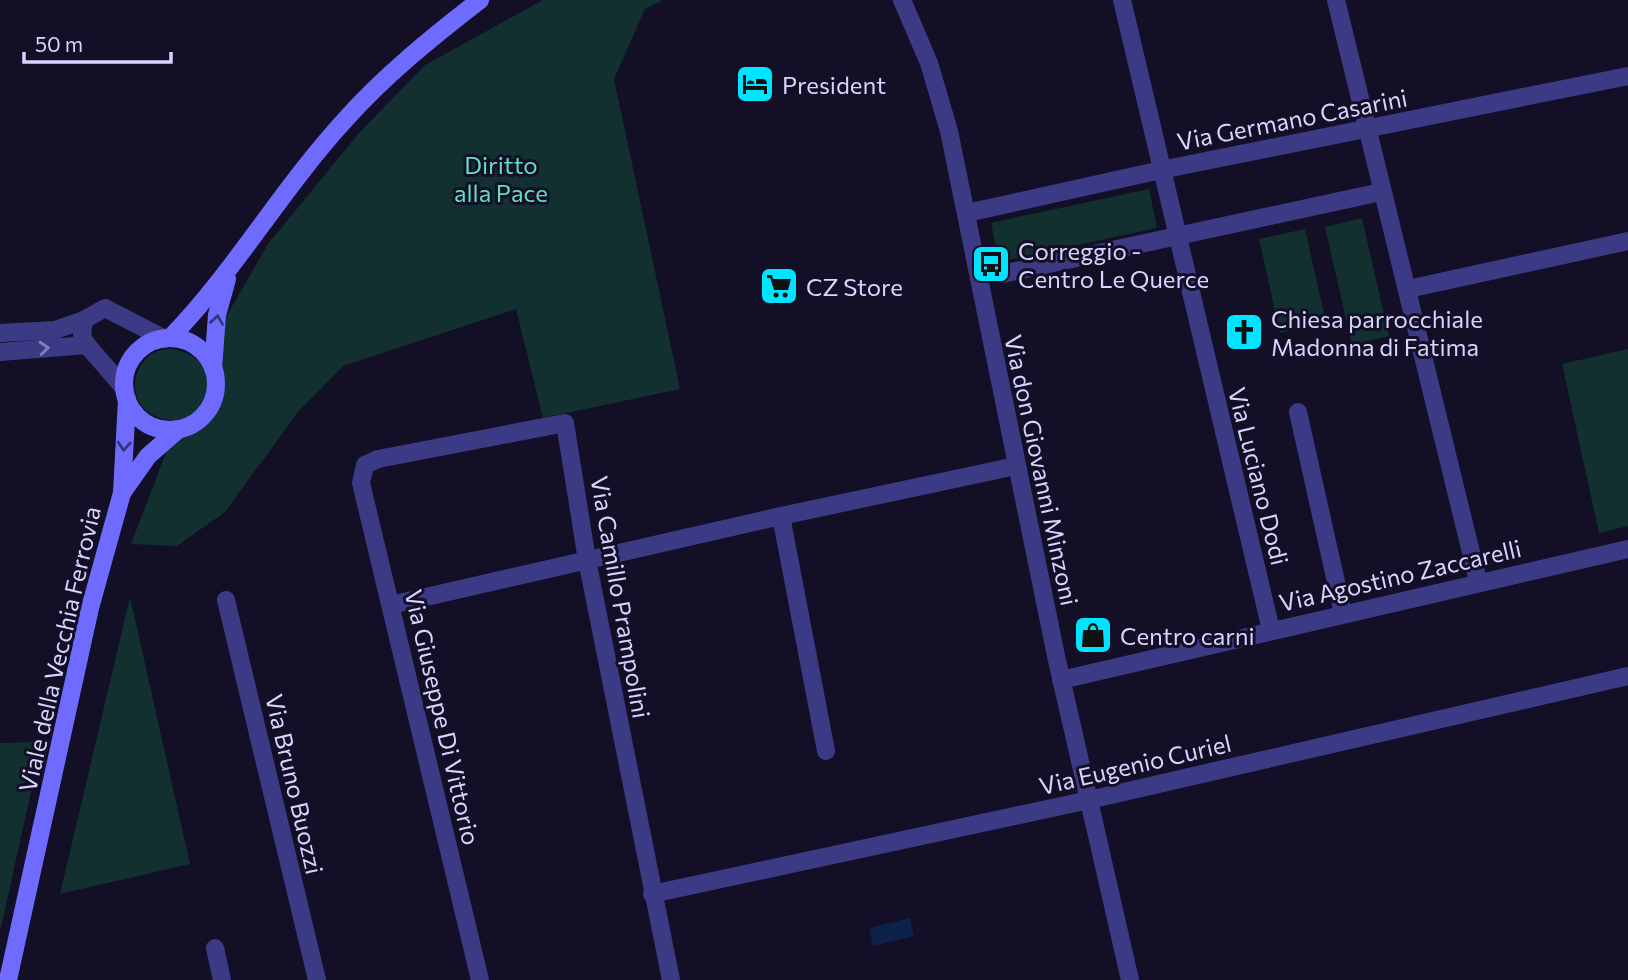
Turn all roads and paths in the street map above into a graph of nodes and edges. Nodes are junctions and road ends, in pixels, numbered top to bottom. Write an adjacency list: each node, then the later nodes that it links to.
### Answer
1 (480, 0): 14 (main road, Viale della Vecchia Ferrovia)
2 (895, 0): 6 (street, Via don Giovanni Minzoni)
3 (1141, 0): 5 (street)
4 (1336, 0): 8 (street)
5 (1122, 2): 9 (street, Via Luciano Dodi)
6 (904, 7): 11 (street, Via don Giovanni Minzoni)
7 (1628, 76): 8 (street, Via Germano Casarini)
8 (1366, 129): 9 (street, Via Germano Casarini); 10 (street)
9 (1161, 170): 11 (street, Via Germano Casarini); 12 (street, Via Luciano Dodi)
10 (1381, 192): 12 (street); 16 (street)
11 (967, 213): 27 (street, Via don Giovanni Minzoni)
12 (1176, 238): 15 (street); 36 (street, Via Luciano Dodi)
13 (1628, 242): 16 (street)
14 (229, 272): 19 (main road, Viale della Vecchia Ferrovia); 22 (main road, Viale della Vecchia Ferrovia, one-way to 14)
15 (1002, 274)
16 (1408, 289): 32 (street)
17 (84, 320): 18 (street); 19 (street); 20 (street)
18 (0, 333)
19 (168, 339): 22 (main road); 23 (main road, Viale della Vecchia Ferrovia)
20 (87, 345): 21 (street, one-way to 20); 23 (street)
21 (0, 352)
22 (213, 369): 25 (main road, Viale della Vecchia Ferrovia)
23 (126, 394): 25 (main road); 28 (main road, Viale della Vecchia Ferrovia, one-way to 28)
24 (1298, 412): 35 (street)
25 (179, 429): 28 (main road, Viale della Vecchia Ferrovia)
26 (365, 465): 31 (street, Via Camillo Prampolini); 34 (street, Via Giuseppe Di Vittorio)
27 (1016, 466): 29 (street); 38 (street, Via don Giovanni Minzoni)
28 (122, 493): 43 (main road, Viale della Vecchia Ferrovia)
29 (781, 516): 31 (street); 39 (street)
30 (1628, 549): 32 (street, Via Agostino Zaccarelli)
31 (587, 560): 34 (street); 41 (street, Via Camillo Prampolini)
32 (1478, 581): 35 (street, Via Agostino Zaccarelli)
33 (226, 600): 45 (street, Via Bruno Buozzi)
34 (391, 605): 46 (street, Via Giuseppe Di Vittorio)
35 (1343, 613): 36 (street, Via Agostino Zaccarelli)
36 (1271, 630): 38 (street, Via Agostino Zaccarelli)
37 (1628, 676): 40 (street, Via Eugenio Curiel)
38 (1061, 680): 40 (street, Via don Giovanni Minzoni)
39 (826, 751)
40 (1089, 800): 41 (street, Via Eugenio Curiel); 48 (street, Via don Giovanni Minzoni)
41 (652, 894): 47 (street, Via Camillo Prampolini)
42 (215, 948): 44 (street)
43 (8, 980)
44 (222, 980)
45 (317, 980)
46 (480, 980)
47 (671, 980)
48 (1130, 980)

